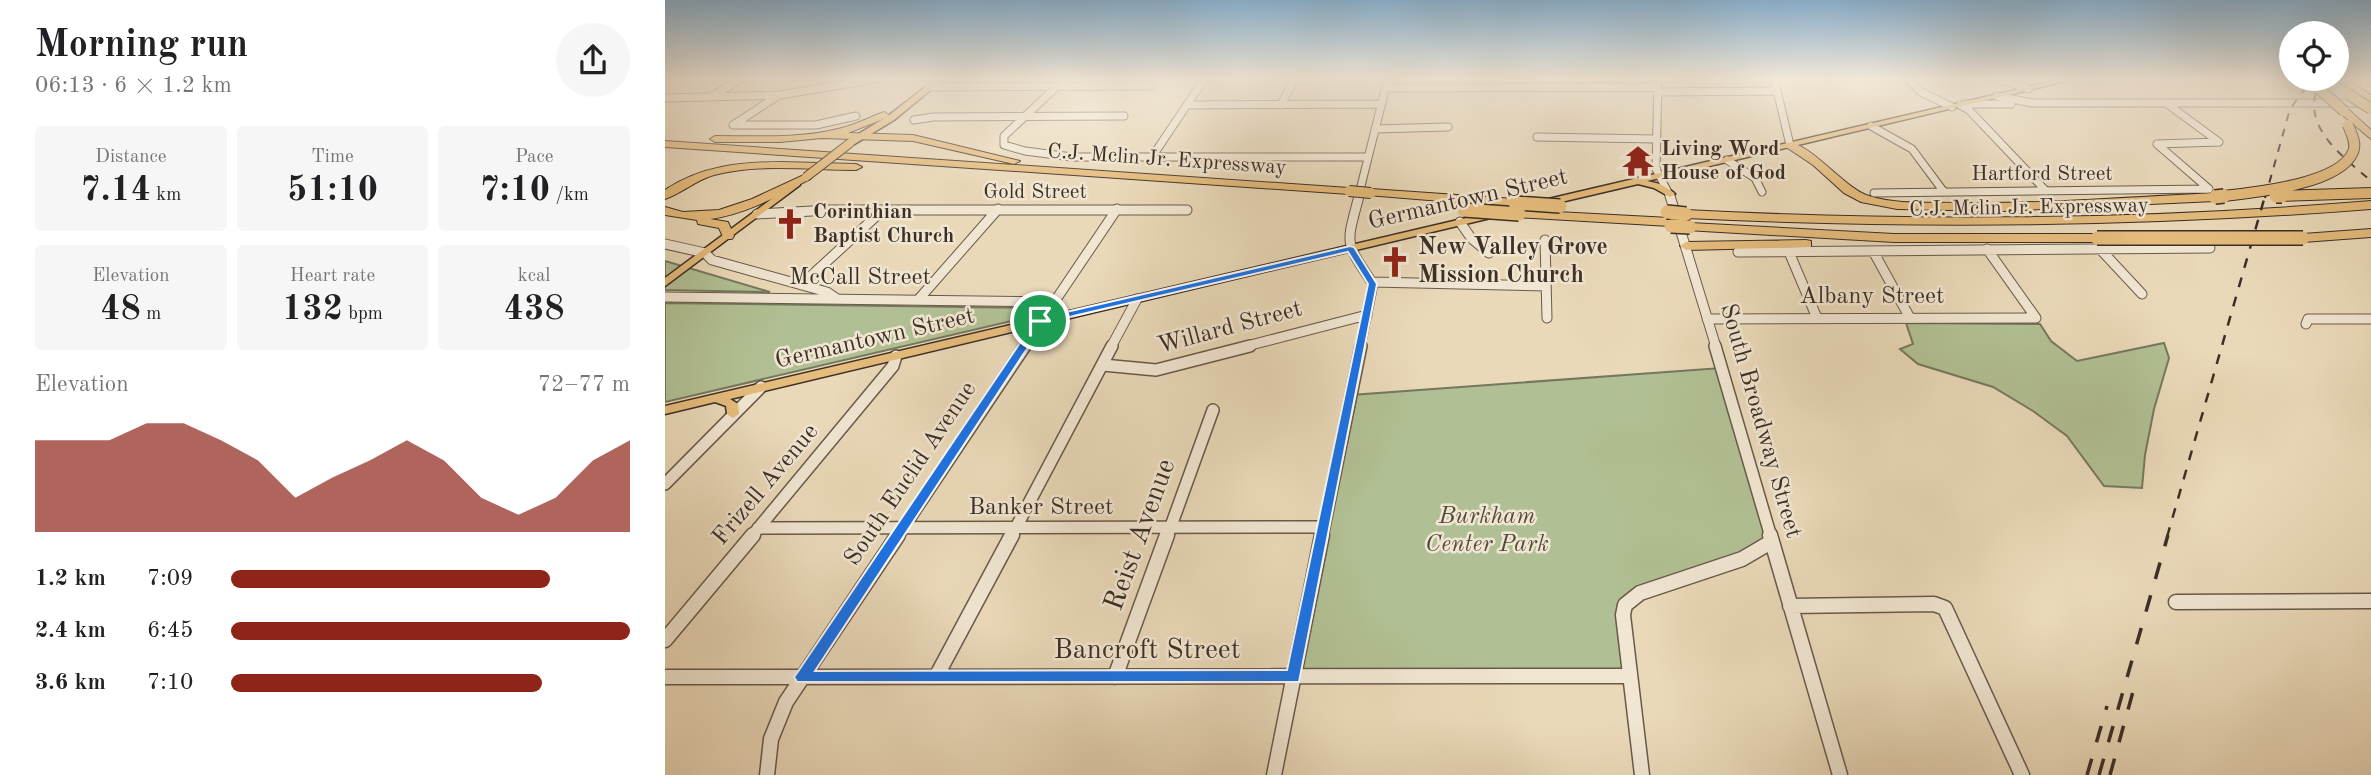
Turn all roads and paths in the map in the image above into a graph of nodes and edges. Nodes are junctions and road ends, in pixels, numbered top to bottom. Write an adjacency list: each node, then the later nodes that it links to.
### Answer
1 (749, 114): 12 (street)
2 (891, 114): 14 (main road)
3 (1029, 114): 15 (street)
4 (1182, 114): 31 (street)
5 (1379, 114): 20 (street)
6 (1656, 114): 27 (street, South Broadway Street)
7 (1783, 114): 29 (street)
8 (1921, 114): 17 (main road, Germantown Street)
9 (1973, 114): 39 (street)
10 (2181, 114): 43 (street)
11 (2344, 114): 18 (highway, bridge)
12 (856, 116)
13 (1124, 116): 15 (street)
14 (887, 117): 21 (highway); 22 (highway); 26 (main road)
15 (1026, 117): 16 (street); 31 (street)
16 (914, 120)
17 (1871, 126): 29 (main road, Germantown Street); 41 (street)
18 (2354, 126): 23 (highway); 43 (highway, bridge)
19 (1448, 127): 20 (street)
20 (1375, 129): 32 (street)
21 (819, 135): 25 (highway); 26 (highway)
22 (899, 136): 26 (highway); 35 (highway)
23 (2371, 136)
24 (1537, 137): 27 (street)
25 (665, 138)
26 (857, 139): 37 (main road, bridge)
27 (1656, 139): 36 (street, South Broadway Street)
28 (665, 144): 35 (highway, C.J. Mclin Jr. Expressway)
29 (1790, 145): 33 (main road, Germantown Street); 50 (highway)
30 (665, 154): 34 (highway, C.J. Mclin Jr. Expressway)
31 (1152, 157): 32 (street)
32 (1368, 157): 73 (street)
33 (1727, 160): 36 (main road, Germantown Street); 40 (street)
34 (856, 167): 46 (highway); 47 (highway, C.J. Mclin Jr. Expressway)
35 (1086, 173): 47 (highway, C.J. Mclin Jr. Expressway)
36 (1661, 176): 38 (main road, Germantown Street); 45 (street, South Broadway Street)
37 (806, 177): 58 (main road); 61 (highway)
38 (1628, 184): 45 (main road); 60 (main road, Germantown Street)
39 (2046, 191): 41 (street, Hartford Street); 43 (street, Hartford Street)
40 (1762, 192)
41 (1944, 192): 42 (street, Hartford Street)
42 (1874, 193)
43 (2212, 193): 44 (highway, bridge); 50 (highway)
44 (2371, 193)
45 (1670, 194): 71 (street, South Broadway Street)
46 (665, 195)
47 (1347, 197): 48 (highway, C.J. Mclin Jr. Expressway)
48 (1369, 198): 51 (highway, C.J. Mclin Jr. Expressway); 60 (highway, C.J. Mclin Jr. Expressway)
49 (2371, 205): 59 (highway, C.J. Mclin Jr. Expressway)
50 (2002, 207): 59 (highway)
51 (1517, 208): 60 (highway, C.J. Mclin Jr. Expressway, bridge); 63 (highway, C.J. Mclin Jr. Expressway); 63 (highway, C.J. Mclin Jr. Expressway, bridge)
52 (998, 209): 53 (street, Gold Street); 54 (street, Gold Street); 87 (street)
53 (1117, 209): 55 (street, Gold Street); 88 (street, South Euclid Avenue)
54 (883, 210): 58 (street, Gold Street); 81 (street)
55 (1187, 210)
56 (665, 211): 61 (highway)
57 (2371, 212): 64 (highway, C.J. Mclin Jr. Expressway)
58 (757, 214): 61 (highway); 65 (main road)
59 (1715, 215): 64 (highway)
60 (1462, 216): 73 (main road, Germantown Street); 77 (street)
61 (697, 218): 62 (highway); 65 (highway)
62 (665, 219)
63 (1669, 220): 64 (highway, bridge)
64 (1688, 221): 69 (highway)
65 (728, 236): 76 (main road)
66 (2371, 236): 70 (highway, bridge)
67 (1545, 240): 82 (street)
68 (665, 244): 76 (street)
69 (1985, 244): 70 (highway); 71 (highway); 74 (street); 92 (street, Albany Street)
70 (2098, 244): 72 (street); 83 (street)
71 (1686, 246): 93 (street, South Broadway Street)
72 (2210, 248)
73 (1350, 249): 79 (street); 85 (main road, Germantown Street)
74 (1873, 251): 78 (street); 92 (street)
75 (1738, 252): 78 (street)
76 (705, 253): 80 (main road); 81 (street)
77 (1489, 253)
78 (1789, 253): 91 (street)
79 (1372, 282): 82 (street); 89 (street)
80 (665, 283)
81 (801, 285): 86 (street)
82 (1546, 286): 90 (street)
83 (2142, 294)
84 (665, 297): 86 (street, McCall Street)
85 (1137, 299): 95 (main road, Germantown Street); 98 (street)
86 (838, 300): 87 (street, McCall Street)
87 (918, 300): 88 (street, McCall Street)
88 (1055, 302): 95 (street, South Euclid Avenue)
89 (1367, 315): 98 (street, Willard Street); 105 (street)
90 (1546, 318)
91 (1817, 318): 92 (street, Albany Street); 93 (street, Albany Street)
92 (1910, 318)
93 (1707, 319): 110 (street, South Broadway Street)
94 (2371, 319): 96 (street)
95 (1040, 321): 97 (main road, Germantown Street); 108 (street, South Euclid Avenue)
96 (2307, 324)
97 (896, 356): 99 (main road, Germantown Street); 106 (street, Frizell Avenue)
98 (1103, 365): 109 (street)
99 (761, 387): 100 (main road, Germantown Street); 103 (street)
100 (714, 398): 101 (main road, Germantown Street); 103 (main road)
101 (665, 410)
102 (1213, 410): 107 (street, Reist Avenue)
103 (733, 414): 104 (street)
104 (665, 484)
105 (1324, 527): 107 (street, Banker Street); 120 (street)
106 (758, 528): 108 (street, Banker Street); 114 (street, Frizell Avenue)
107 (1170, 528): 109 (street, Banker Street); 119 (street, Reist Avenue)
108 (901, 529): 109 (street, Banker Street); 117 (street, South Euclid Avenue)
109 (1014, 529): 118 (street)
110 (1771, 541): 113 (street, South Broadway Street); 115 (street)
111 (2371, 601): 112 (street)
112 (2176, 602)
113 (1790, 606): 124 (street, South Broadway Street); 125 (street)
114 (665, 640)
115 (1630, 676): 120 (street, Bancroft Street); 123 (street)
116 (665, 677): 117 (street, Bancroft Street)
117 (802, 677): 118 (street, Bancroft Street); 121 (street, South Euclid Avenue)
118 (936, 677): 119 (street, Bancroft Street)
119 (1115, 677): 120 (street, Bancroft Street)
120 (1293, 677): 122 (street)
121 (767, 775)
122 (1274, 775)
123 (1642, 775)
124 (1839, 775)
125 (2022, 775)

